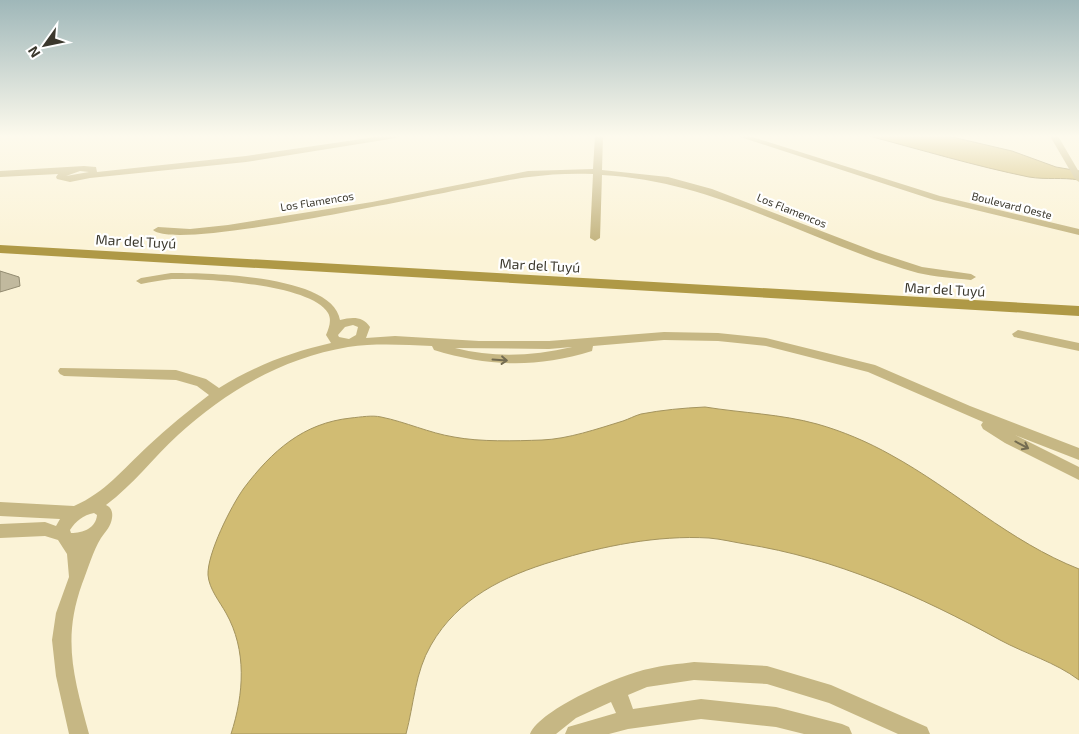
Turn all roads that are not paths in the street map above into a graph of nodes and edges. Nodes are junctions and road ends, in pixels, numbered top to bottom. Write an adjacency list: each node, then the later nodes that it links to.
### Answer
1 (109, 170): 5 (street)
2 (854, 170): 10 (street, Boulevard Oeste)
3 (858, 170): 10 (street, Boulevard Oeste)
4 (68, 171): 5 (street); 7 (street); 8 (street)
5 (91, 172): 8 (street)
6 (596, 172): 12 (street, Los Flamencos); 14 (street); 16 (street, Los Flamencos)
7 (0, 174)
8 (60, 177): 9 (street)
9 (0, 179)
10 (886, 180): 11 (street, Boulevard Oeste); 13 (street, Boulevard Oeste)
11 (1079, 224)
12 (158, 230)
13 (1079, 232)
14 (594, 238)
15 (0, 249): 19 (street, Mar del Tuyú)
16 (970, 277)
17 (141, 281): 18 (street)
18 (324, 302): 20 (street); 21 (street)
19 (1079, 311)
20 (360, 323): 21 (street); 23 (street); 24 (street)
21 (334, 329): 24 (street); 26 (street)
22 (1018, 334): 25 (street)
23 (395, 340): 24 (street); 29 (street)
24 (348, 343): 26 (street)
25 (1079, 347)
26 (310, 351): 28 (street)
27 (64, 371): 28 (street)
28 (218, 394): 32 (street)
29 (965, 410): 30 (street); 31 (street, one-way to 31)
30 (1075, 452): 31 (street)
31 (1074, 472)
32 (125, 481): 34 (street); 35 (street)
33 (0, 510): 34 (street)
34 (82, 510): 35 (street); 38 (street)
35 (105, 516): 37 (street)
36 (0, 531): 38 (street)
37 (96, 532): 38 (street); 39 (street)
38 (64, 537): 39 (street)
39 (76, 579): 43 (street)
40 (616, 690): 41 (street); 42 (street); 44 (street)
41 (628, 719): 45 (street); 46 (street)
42 (913, 732)
43 (79, 734)
44 (540, 734)
45 (576, 734)
46 (842, 734)

